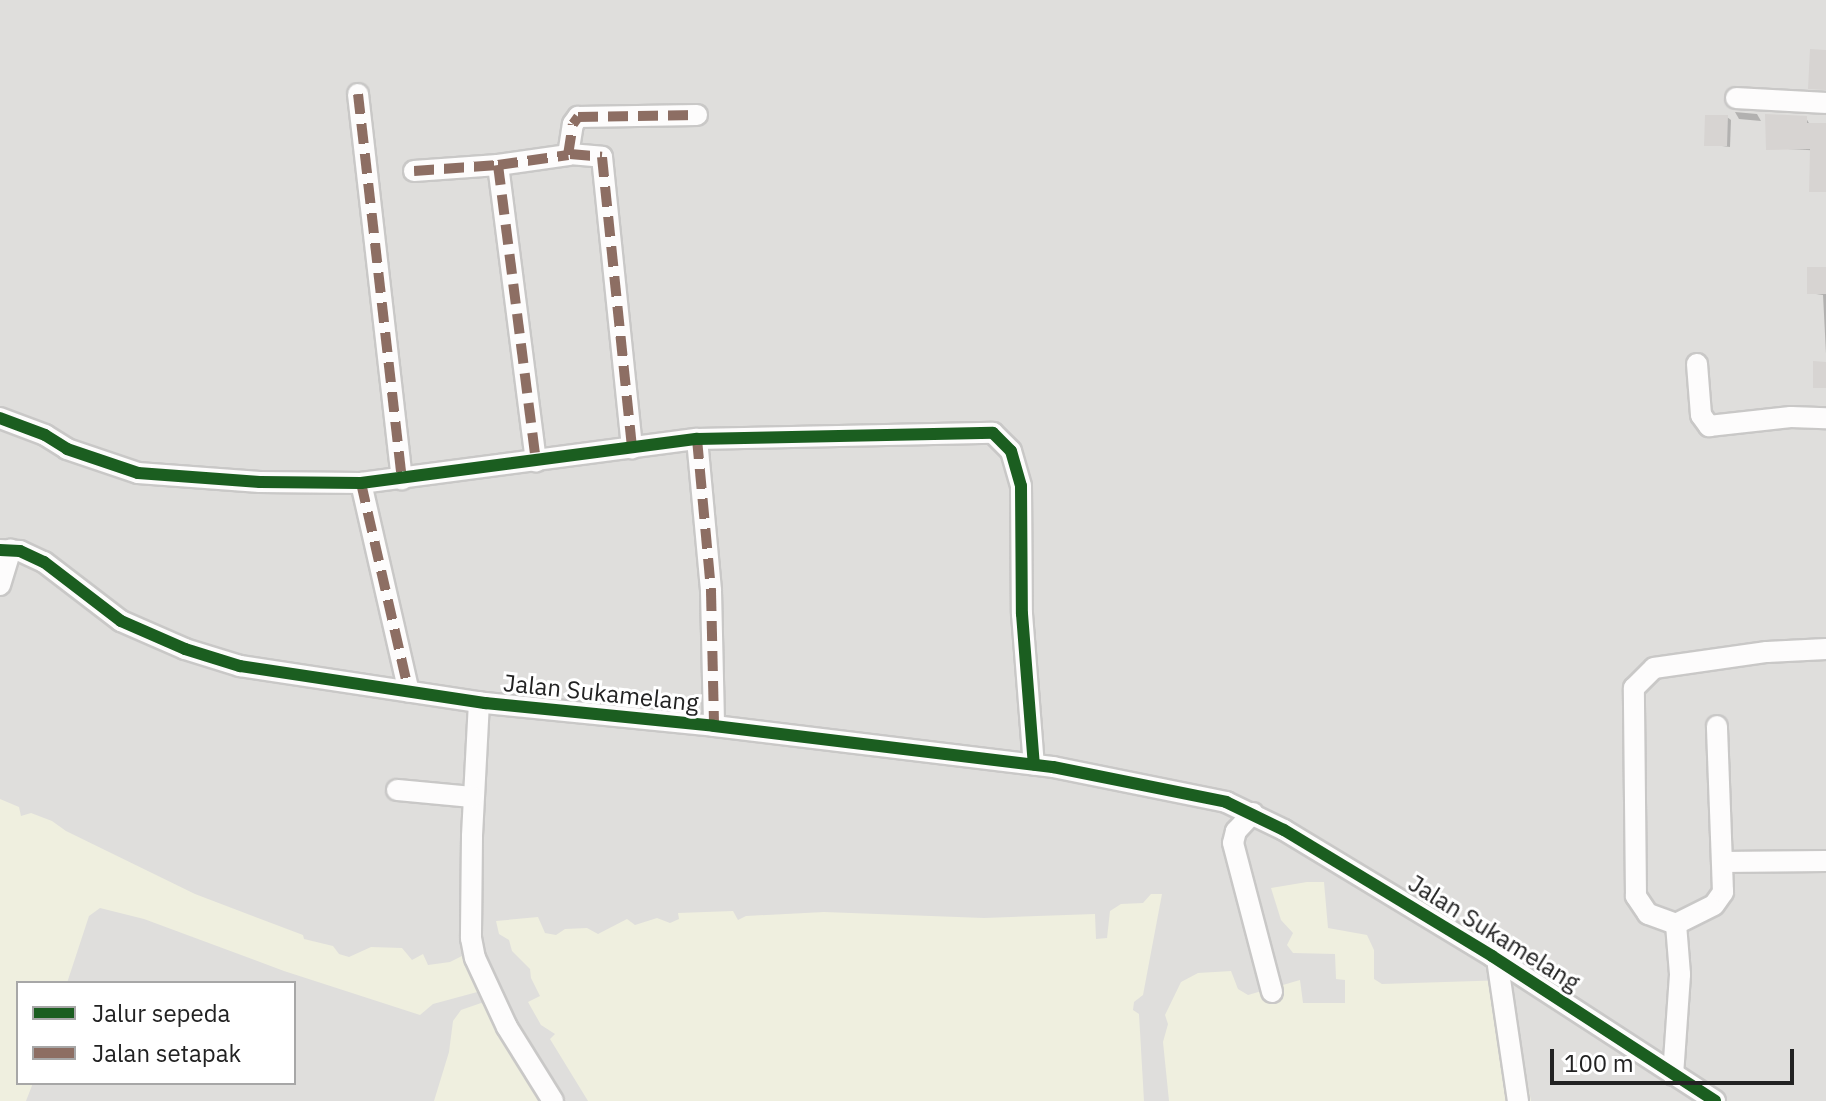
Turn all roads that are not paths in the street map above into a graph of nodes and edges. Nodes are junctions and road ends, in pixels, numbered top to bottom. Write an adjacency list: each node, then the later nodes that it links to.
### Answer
1 (358, 94): 14 (street)
2 (1736, 98): 3 (street)
3 (1826, 103)
4 (697, 115): 5 (street)
5 (570, 154): 6 (street); 12 (street)
6 (498, 165): 7 (street); 13 (street)
7 (414, 171)
8 (1697, 364): 10 (street)
9 (0, 418): 15 (street)
10 (1826, 418)
11 (697, 439): 12 (street); 21 (street); 23 (street)
12 (632, 448): 13 (street)
13 (536, 462): 14 (street)
14 (402, 479): 15 (street)
15 (361, 483): 19 (street)
16 (6, 550): 17 (street); 19 (street, Jalan Sukamelang)
17 (0, 585)
18 (1826, 649): 29 (street)
19 (409, 692): 20 (street, Jalan Sukamelang)
20 (479, 702): 21 (street, Jalan Sukamelang); 25 (street)
21 (714, 726): 23 (street, Jalan Sukamelang)
22 (1717, 726): 28 (street)
23 (1034, 765): 26 (street, Jalan Sukamelang)
24 (397, 790): 25 (street)
25 (473, 797): 33 (street)
26 (1249, 811): 30 (street, Jalan Sukamelang); 31 (street)
27 (1826, 861): 28 (street)
28 (1722, 862): 29 (street)
29 (1676, 924): 32 (street)
30 (1497, 959): 32 (street, Jalan Sukamelang); 34 (street)
31 (1272, 992)
32 (1673, 1075): 35 (street, Jalan Sukamelang)
33 (553, 1101)
34 (1518, 1101)
35 (1715, 1101)

